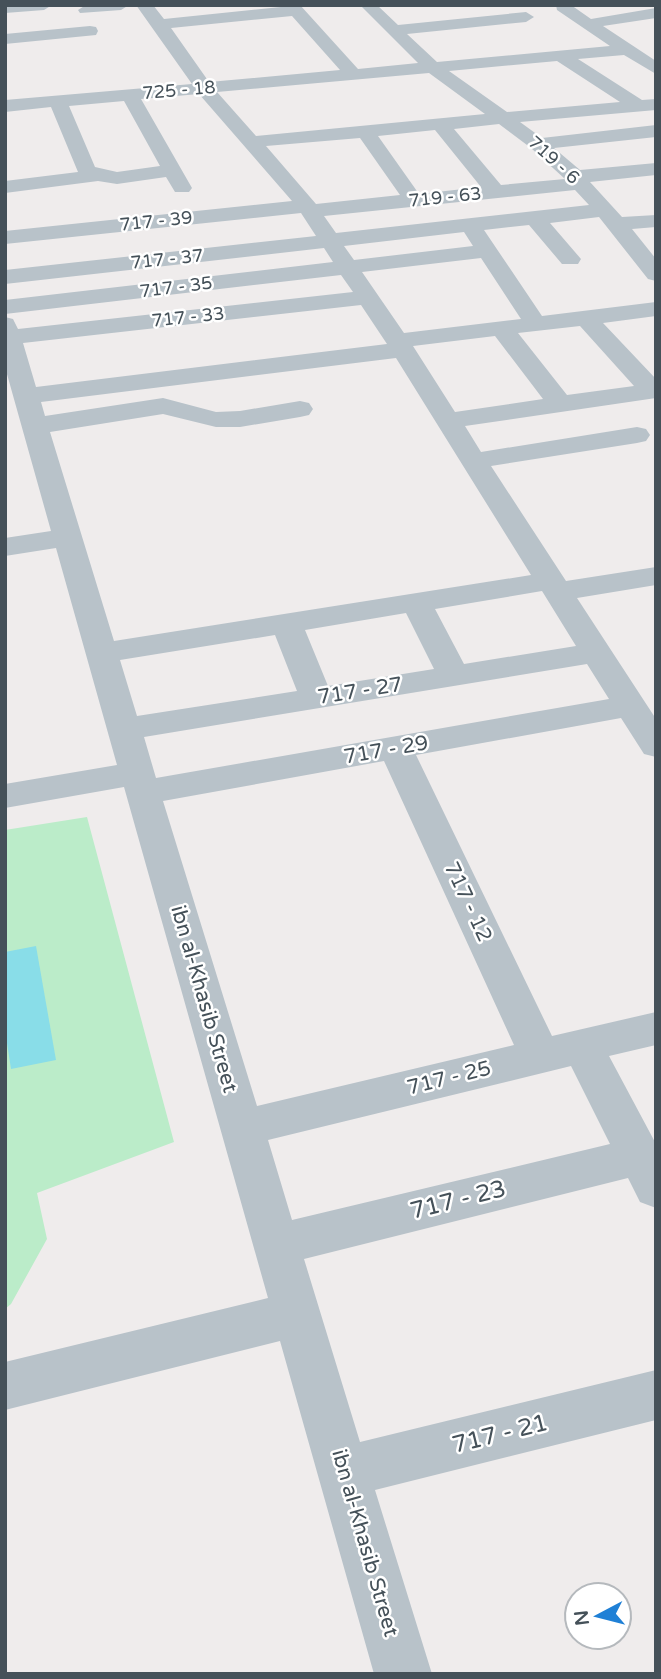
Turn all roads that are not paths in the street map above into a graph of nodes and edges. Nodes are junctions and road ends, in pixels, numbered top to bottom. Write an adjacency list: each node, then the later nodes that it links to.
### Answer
1 (44, 5): 6 (street)
2 (121, 5): 10 (street)
3 (396, 6): 4 (street)
4 (370, 7): 14 (street, 719 - 6)
5 (563, 7): 13 (street)
6 (5, 8)
7 (294, 8): 9 (street); 21 (street)
8 (656, 13): 13 (street)
9 (152, 15): 22 (street)
10 (87, 16): 12 (street); 15 (street); 17 (street)
11 (526, 17): 14 (street)
12 (5, 23)
13 (588, 23): 16 (street)
14 (394, 30): 20 (street, 719 - 6)
15 (5, 39)
16 (625, 50): 18 (street, 725 - 18); 19 (street)
17 (99, 51)
18 (561, 56): 20 (street, 725 - 18); 25 (street)
19 (651, 63)
20 (432, 68): 21 (street, 725 - 18); 27 (street, 719 - 6)
21 (353, 74): 22 (street, 725 - 18)
22 (204, 88): 23 (street, 725 - 18); 31 (street)
23 (130, 95): 24 (street, 725 - 18); 34 (street)
24 (58, 102): 26 (street, 725 - 18); 35 (street)
25 (647, 105): 27 (street)
26 (5, 106)
27 (504, 118): 28 (street); 32 (street, 719 - 6)
28 (440, 124): 29 (street); 38 (street)
29 (365, 131): 31 (street); 39 (street)
30 (656, 131): 32 (street)
31 (251, 142): 40 (street)
32 (538, 144): 36 (street, 719 - 6)
33 (656, 169): 36 (street, 719 - 63)
34 (172, 170): 35 (street); 41 (street)
35 (95, 176): 37 (street)
36 (578, 180): 38 (street, 719 - 63); 42 (street, 719 - 6)
37 (5, 187)
38 (496, 192): 39 (street, 719 - 63)
39 (413, 200): 40 (street, 719 - 63)
40 (308, 209): 41 (street, 717 - 39); 47 (street)
41 (198, 216): 46 (street, 717 - 39)
42 (611, 217): 43 (street, 717 - 37); 44 (street, 717 - 37); 50 (street, 719 - 6)
43 (534, 218): 45 (street, 717 - 37); 49 (street)
44 (656, 221)
45 (471, 225): 47 (street, 717 - 37); 48 (street)
46 (5, 237)
47 (330, 240): 51 (street); 52 (street, 717 - 37)
48 (488, 251): 51 (street, 717 - 35); 56 (street)
49 (570, 259)
50 (653, 267)
51 (347, 268): 53 (street); 60 (street, 717 - 35)
52 (5, 277)
53 (367, 297): 58 (street, 717 - 33); 59 (street)
54 (656, 309): 55 (street)
55 (585, 317): 56 (street); 61 (street)
56 (536, 324): 57 (street)
57 (501, 328): 59 (street); 62 (street)
58 (256, 338): 59 (street); 60 (street); 60 (street, 717 - 33)
59 (400, 345): 64 (street)
60 (15, 361): 63 (street); 67 (street, ibn al-Khasib Street)
61 (654, 390): 62 (street)
62 (559, 403): 64 (street)
63 (300, 409)
64 (446, 421): 66 (street)
65 (637, 435): 66 (street)
66 (474, 461): 70 (street)
67 (68, 537): 68 (street); 73 (street, ibn al-Khasib Street)
68 (5, 547)
69 (656, 576): 70 (street)
70 (554, 586): 71 (street); 74 (street)
71 (416, 602): 72 (street); 75 (street)
72 (286, 623): 73 (street); 76 (street)
73 (102, 653): 78 (street, ibn al-Khasib Street)
74 (595, 653): 75 (street, 717 - 27); 77 (street)
75 (454, 676): 76 (street, 717 - 27)
76 (316, 698): 78 (street, 717 - 27)
77 (646, 725): 79 (street, 717 - 29)
78 (125, 729): 80 (street, ibn al-Khasib Street)
79 (395, 748): 80 (street, 717 - 29); 84 (street, 717 - 12)
80 (140, 782): 81 (street, 717 - 29); 85 (street, ibn al-Khasib Street)
81 (5, 796)
82 (656, 1028): 83 (street, 717 - 25)
83 (582, 1046): 84 (street, 717 - 25); 86 (street)
84 (540, 1056): 85 (street, 717 - 25)
85 (242, 1128): 87 (street, ibn al-Khasib Street)
86 (647, 1172): 87 (street, 717 - 23)
87 (277, 1245): 88 (street, ibn al-Khasib Street)
88 (297, 1314): 89 (street); 91 (street, ibn al-Khasib Street)
89 (5, 1386)
90 (656, 1395): 91 (street, 717 - 21)
91 (344, 1472): 92 (street, ibn al-Khasib Street)
92 (403, 1674)

